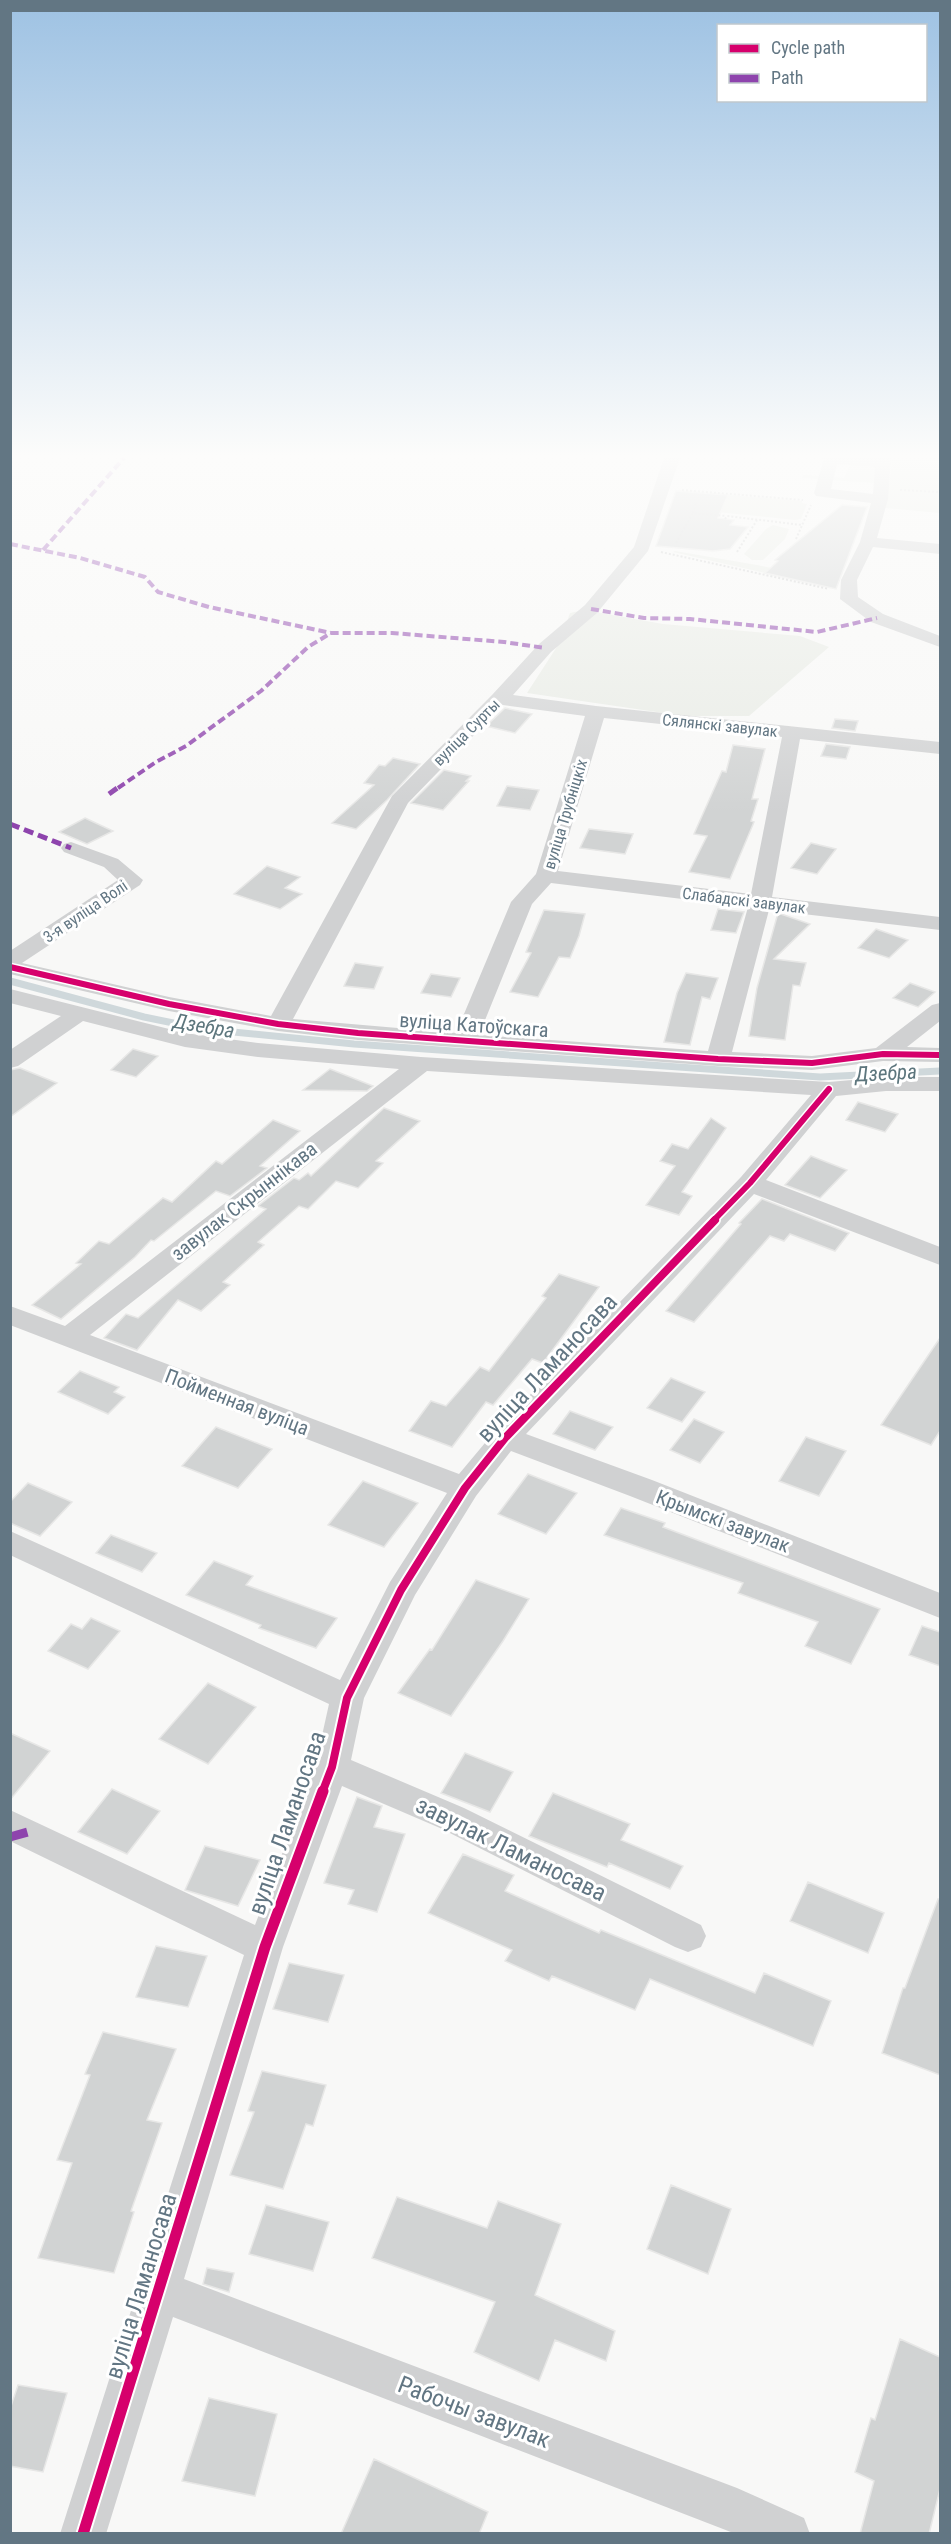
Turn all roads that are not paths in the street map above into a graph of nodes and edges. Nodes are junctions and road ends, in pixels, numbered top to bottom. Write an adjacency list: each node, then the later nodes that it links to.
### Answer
1 (618, 577): 4 (street, вуліца Сурты)
2 (851, 577): 3 (street)
3 (940, 642)
4 (499, 699): 5 (street, Сялянскі завулак); 17 (street, вуліца Сурты)
5 (596, 712): 6 (street, Сялянскі завулак); 9 (street, вуліца Трубніцкіх)
6 (792, 733): 7 (street, Сялянскі завулак); 10 (street)
7 (940, 748)
8 (71, 848): 12 (street, 3-я вуліца Волі)
9 (546, 876): 10 (street, Слабадскі завулак); 18 (street, вуліца Трубніцкіх)
10 (760, 902): 11 (street, Слабадскі завулак); 21 (street)
11 (940, 924)
12 (10, 961)
13 (10, 967): 17 (street, вуліца Катоўскага)
14 (10, 996): 16 (street, вуліца Катоўскага)
15 (940, 1010): 19 (street)
16 (79, 1014): 22 (street); 23 (street, вуліца Катоўскага)
17 (278, 1024): 18 (street, вуліца Катоўскага)
18 (465, 1040): 21 (street, вуліца Катоўскага)
19 (883, 1054): 20 (street, вуліца Катоўскага); 21 (street, вуліца Катоўскага)
20 (940, 1055)
21 (718, 1059)
22 (10, 1061)
23 (420, 1065): 25 (street, вуліца Катоўскага); 29 (street, завулак Скрыннікава)
24 (940, 1084): 25 (street, вуліца Катоўскага)
25 (829, 1089): 26 (street, вуліца Ламаносава)
26 (750, 1182): 27 (street); 30 (street, вуліца Ламаносава)
27 (940, 1257)
28 (10, 1315): 29 (street, Пойменная вуліца)
29 (68, 1338): 31 (street, Пойменная вуліца)
30 (505, 1438): 31 (street, вуліца Ламаносава); 33 (street, Крымскі завулак)
31 (465, 1488): 34 (street, вуліца Ламаносава)
32 (10, 1542): 34 (street)
33 (940, 1606)
34 (347, 1698): 35 (street, вуліца Ламаносава)
35 (332, 1767): 37 (street, завулак Ламаносава); 38 (street, вуліца Ламаносава)
36 (10, 1824): 38 (street)
37 (688, 1936)
38 (265, 1947): 39 (street, вуліца Ламаносава)
39 (160, 2291): 40 (street, вуліца Ламаносава); 41 (street, Рабочы завулак)
40 (83, 2534)
41 (788, 2534)

